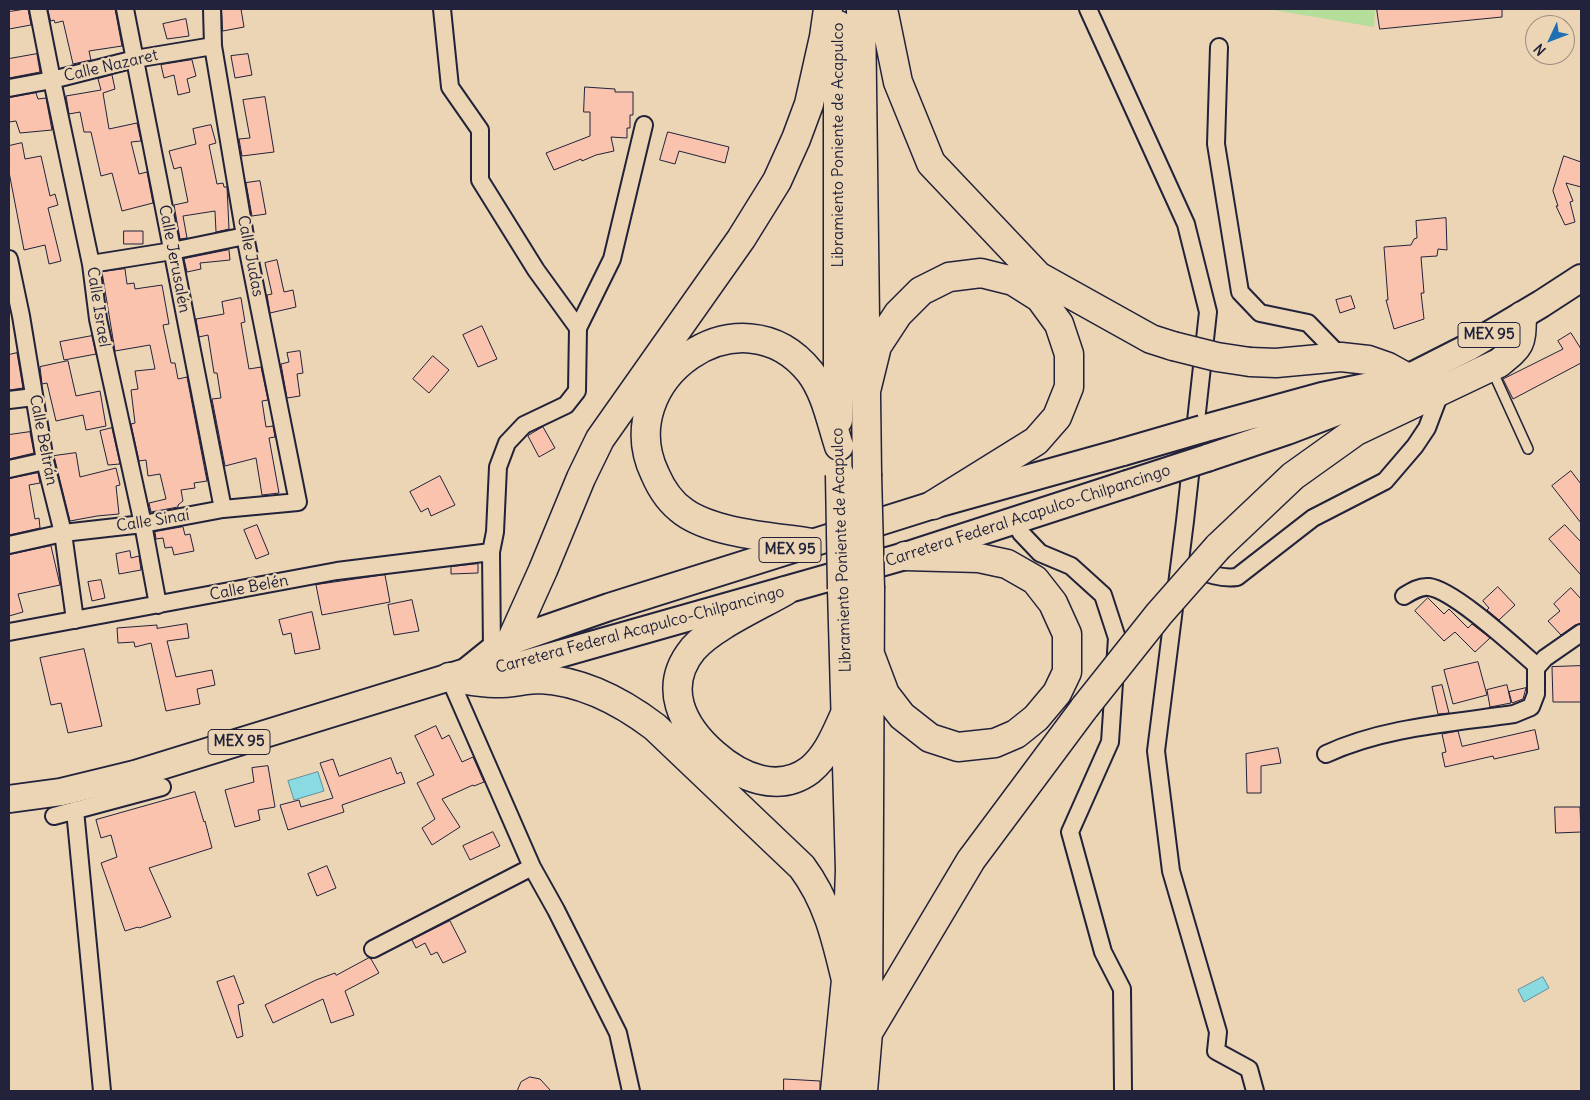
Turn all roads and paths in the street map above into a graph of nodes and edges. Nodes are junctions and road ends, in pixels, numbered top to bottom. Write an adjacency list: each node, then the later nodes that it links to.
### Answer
1 (38, 9): 13 (street, Calle Israel)
2 (125, 9): 12 (street, Calle Jerusalén)
3 (212, 9): 10 (street, Calle Judas)
4 (442, 9): 23 (street)
5 (828, 9): 52 (highway)
6 (838, 9): 31 (highway, Libramiento Poniente de Acapulco)
7 (861, 9): 28 (highway, Libramiento Poniente de Acapulco)
8 (884, 9): 24 (highway, bridge)
9 (1088, 9): 45 (street)
10 (213, 46): 12 (street, Calle Nazaret); 16 (street, Calle Judas)
11 (1219, 46): 24 (street)
12 (135, 59): 13 (street, Calle Nazaret); 17 (street, Calle Jerusalén)
13 (52, 80): 14 (street, Calle Nazaret); 19 (street, Calle Israel)
14 (9, 88)
15 (644, 125): 23 (street)
16 (245, 236): 17 (street); 35 (street, Calle Judas)
17 (172, 251): 19 (street); 37 (street, Calle Jerusalén)
18 (9, 259): 22 (street, Calle Beltrán)
19 (91, 264): 39 (street, Calle Israel)
20 (1581, 278): 21 (main road, Carretera Federal Acapulco-Chilpancingo / MEX 95)
21 (1522, 316): 25 (highway); 26 (main road, Carretera Federal Acapulco-Chilpancingo / MEX 95)
22 (15, 317): 29 (street, Calle Beltrán)
23 (578, 328): 43 (street)
24 (1341, 356): 26 (highway)
25 (1490, 367): 27 (highway); 32 (lane)
26 (1401, 381): 36 (main road, Carretera Federal Acapulco-Chilpancingo / MEX 95, bridge); 38 (main road, Carretera Federal Acapulco-Chilpancingo / MEX 95, bridge)
27 (1441, 391): 45 (street); 65 (highway, bridge)
28 (865, 395): 36 (highway); 53 (highway, Libramiento Poniente de Acapulco, bridge)
29 (34, 397): 30 (street); 33 (street, Calle Beltrán)
30 (9, 400)
31 (838, 446): 41 (highway); 56 (highway, Libramiento Poniente de Acapulco, bridge)
32 (1528, 450)
33 (46, 462): 34 (street); 40 (street, Calle Beltrán)
34 (9, 469)
35 (298, 502): 37 (street, Calle Sinaí)
36 (933, 505): 41 (main road, Carretera Federal Acapulco-Chilpancingo / MEX 95)
37 (223, 509): 39 (street, Calle Sinaí)
38 (1014, 520): 44 (main road, Carretera Federal Acapulco-Chilpancingo / MEX 95); 70 (street)
39 (143, 524): 40 (street, Calle Sinaí); 48 (street, Calle Israel)
40 (63, 533): 42 (street, Calle Sinaí); 49 (street, Calle Beltrán)
41 (812, 543): 52 (main road, Carretera Federal Acapulco-Chilpancingo / MEX 95)
42 (9, 545)
43 (491, 552): 48 (street, Calle Belén); 52 (street)
44 (905, 556): 46 (main road, Carretera Federal Acapulco-Chilpancingo / MEX 95); 53 (highway)
45 (1180, 562): 71 (street)
46 (785, 591): 55 (main road, Carretera Federal Acapulco-Chilpancingo / MEX 95); 56 (highway)
47 (1404, 596): 54 (street)
48 (158, 606): 49 (street, Calle Belén)
49 (75, 620): 50 (street, Calle Belén)
50 (9, 632)
51 (1581, 634): 54 (street)
52 (501, 646): 55 (main road, Carretera Federal Acapulco-Chilpancingo / MEX 95)
53 (868, 649): 65 (highway, Libramiento Poniente de Acapulco)
54 (1536, 665): 57 (street)
55 (458, 675): 59 (main road, MEX 95); 62 (street); 64 (highway)
56 (846, 710): 64 (highway, Libramiento Poniente de Acapulco)
57 (1326, 754)
58 (162, 787): 60 (street)
59 (9, 798)
60 (75, 810): 61 (street); 66 (street)
61 (54, 816)
62 (532, 867): 63 (street); 67 (street)
63 (373, 949)
64 (846, 980): 68 (highway, Libramiento Poniente de Acapulco)
65 (868, 1032): 69 (highway, Libramiento Poniente de Acapulco)
66 (102, 1091)
67 (630, 1091)
68 (835, 1091)
69 (863, 1091)
70 (1122, 1091)
71 (1255, 1091)

